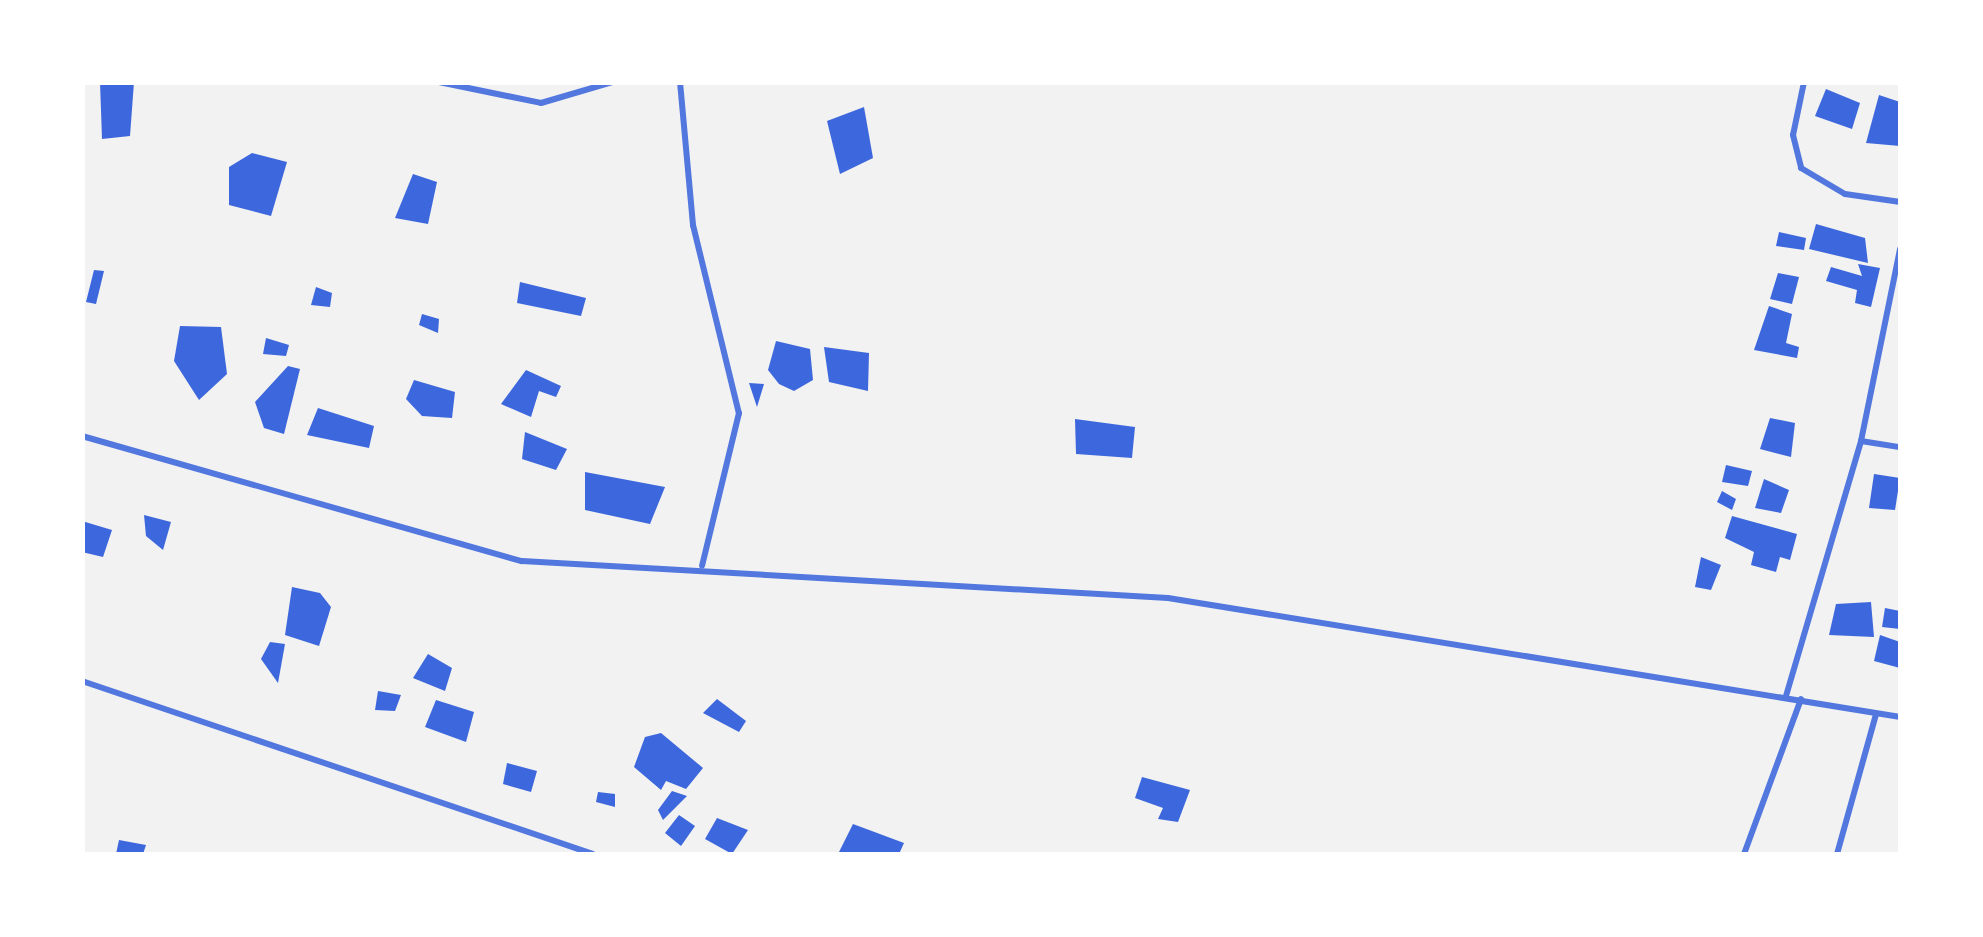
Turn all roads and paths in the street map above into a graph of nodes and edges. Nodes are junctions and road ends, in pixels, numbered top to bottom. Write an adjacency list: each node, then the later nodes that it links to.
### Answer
1 (439, 82): 2 (street)
2 (613, 82)
3 (680, 82): 10 (street)
4 (1804, 82): 5 (street)
5 (1900, 202)
6 (1900, 249): 8 (street)
7 (82, 436): 10 (street)
8 (1861, 440): 9 (street); 12 (street)
9 (1900, 447)
10 (702, 566): 12 (street)
11 (82, 682): 16 (street)
12 (1786, 696): 13 (street)
13 (1801, 700): 14 (street); 17 (street)
14 (1876, 714): 15 (street); 18 (street)
15 (1900, 717)
16 (593, 854)
17 (1744, 854)
18 (1837, 854)

